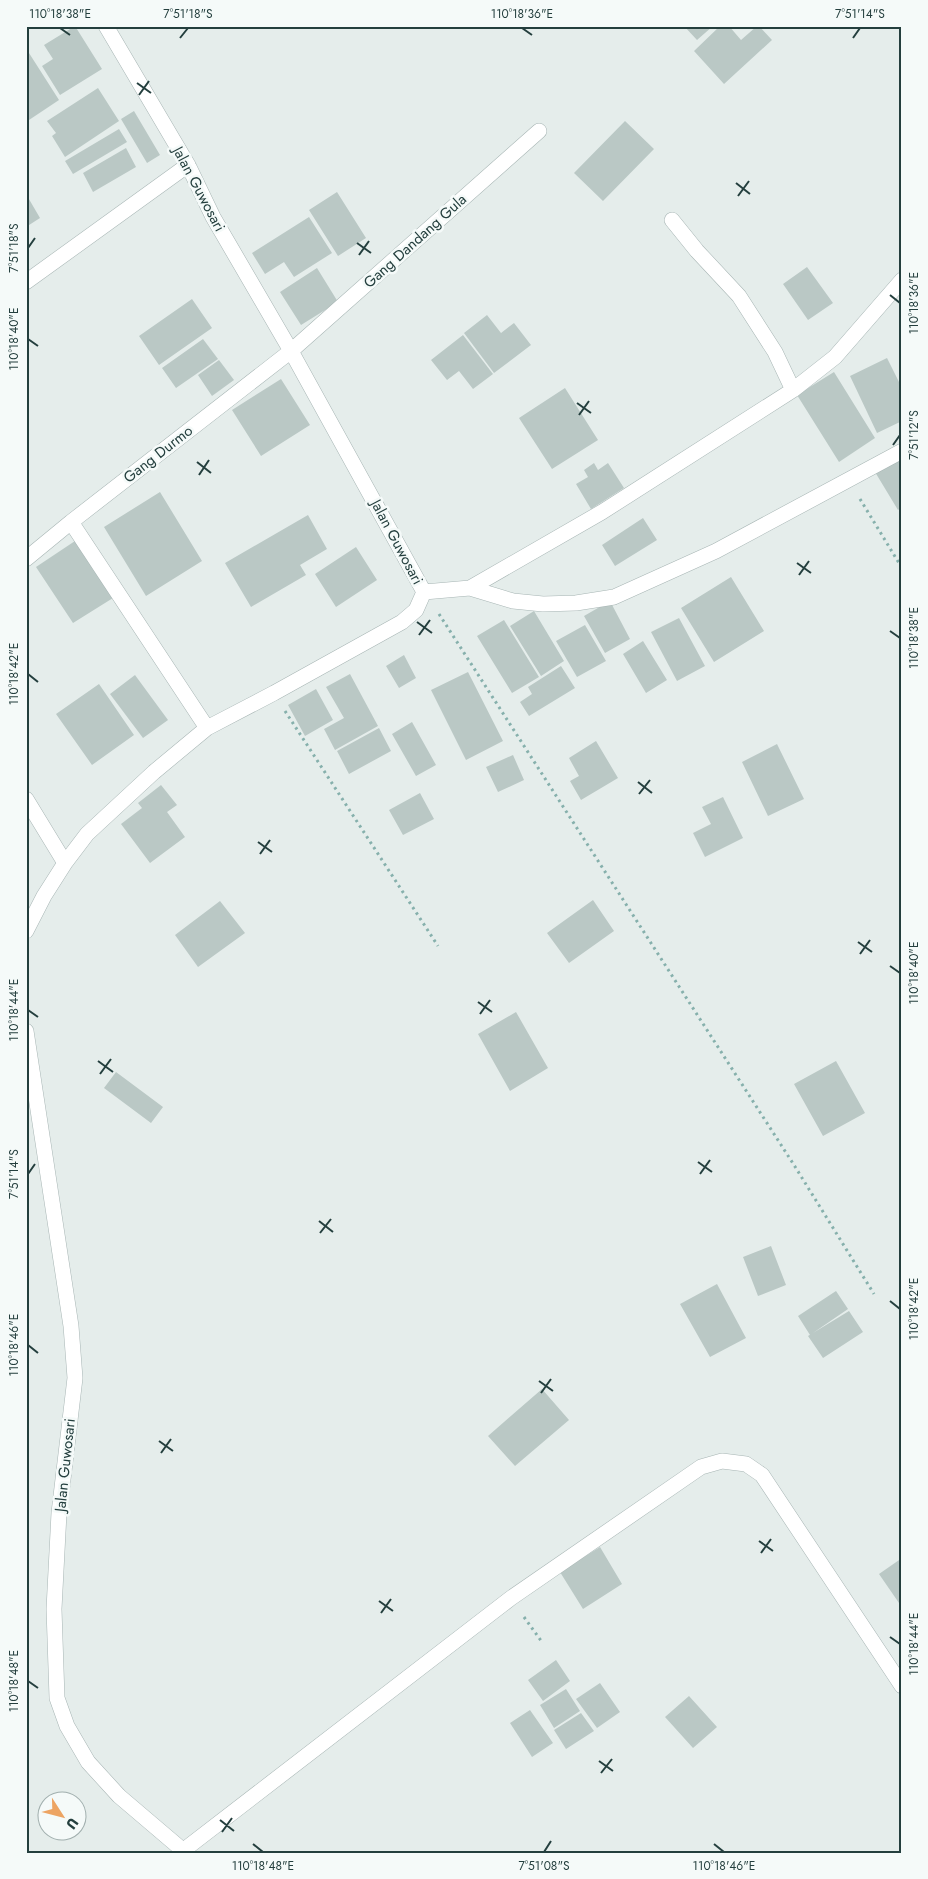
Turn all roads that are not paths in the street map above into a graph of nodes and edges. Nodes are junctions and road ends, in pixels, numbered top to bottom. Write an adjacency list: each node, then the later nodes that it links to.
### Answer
1 (106, 26): 3 (street, Jalan Guwosari)
2 (539, 131): 7 (street, Gang Dandang Gula)
3 (188, 165): 6 (street); 7 (street, Jalan Guwosari)
4 (672, 220): 8 (street)
5 (902, 280): 8 (street)
6 (26, 282)
7 (291, 351): 10 (street, Gang Durmo); 13 (street, Jalan Guwosari)
8 (794, 390): 12 (street)
9 (902, 450): 12 (street)
10 (71, 522): 11 (street, Gang Durmo); 14 (street)
11 (26, 559)
12 (470, 588): 13 (street)
13 (424, 592): 14 (street, Jalan Guwosari)
14 (207, 728): 16 (street, Jalan Guwosari)
15 (26, 799): 16 (street)
16 (64, 863): 17 (street, Jalan Guwosari)
17 (26, 931)
18 (26, 1031): 20 (street, Jalan Guwosari)
19 (902, 1686): 20 (street)
20 (183, 1852)

